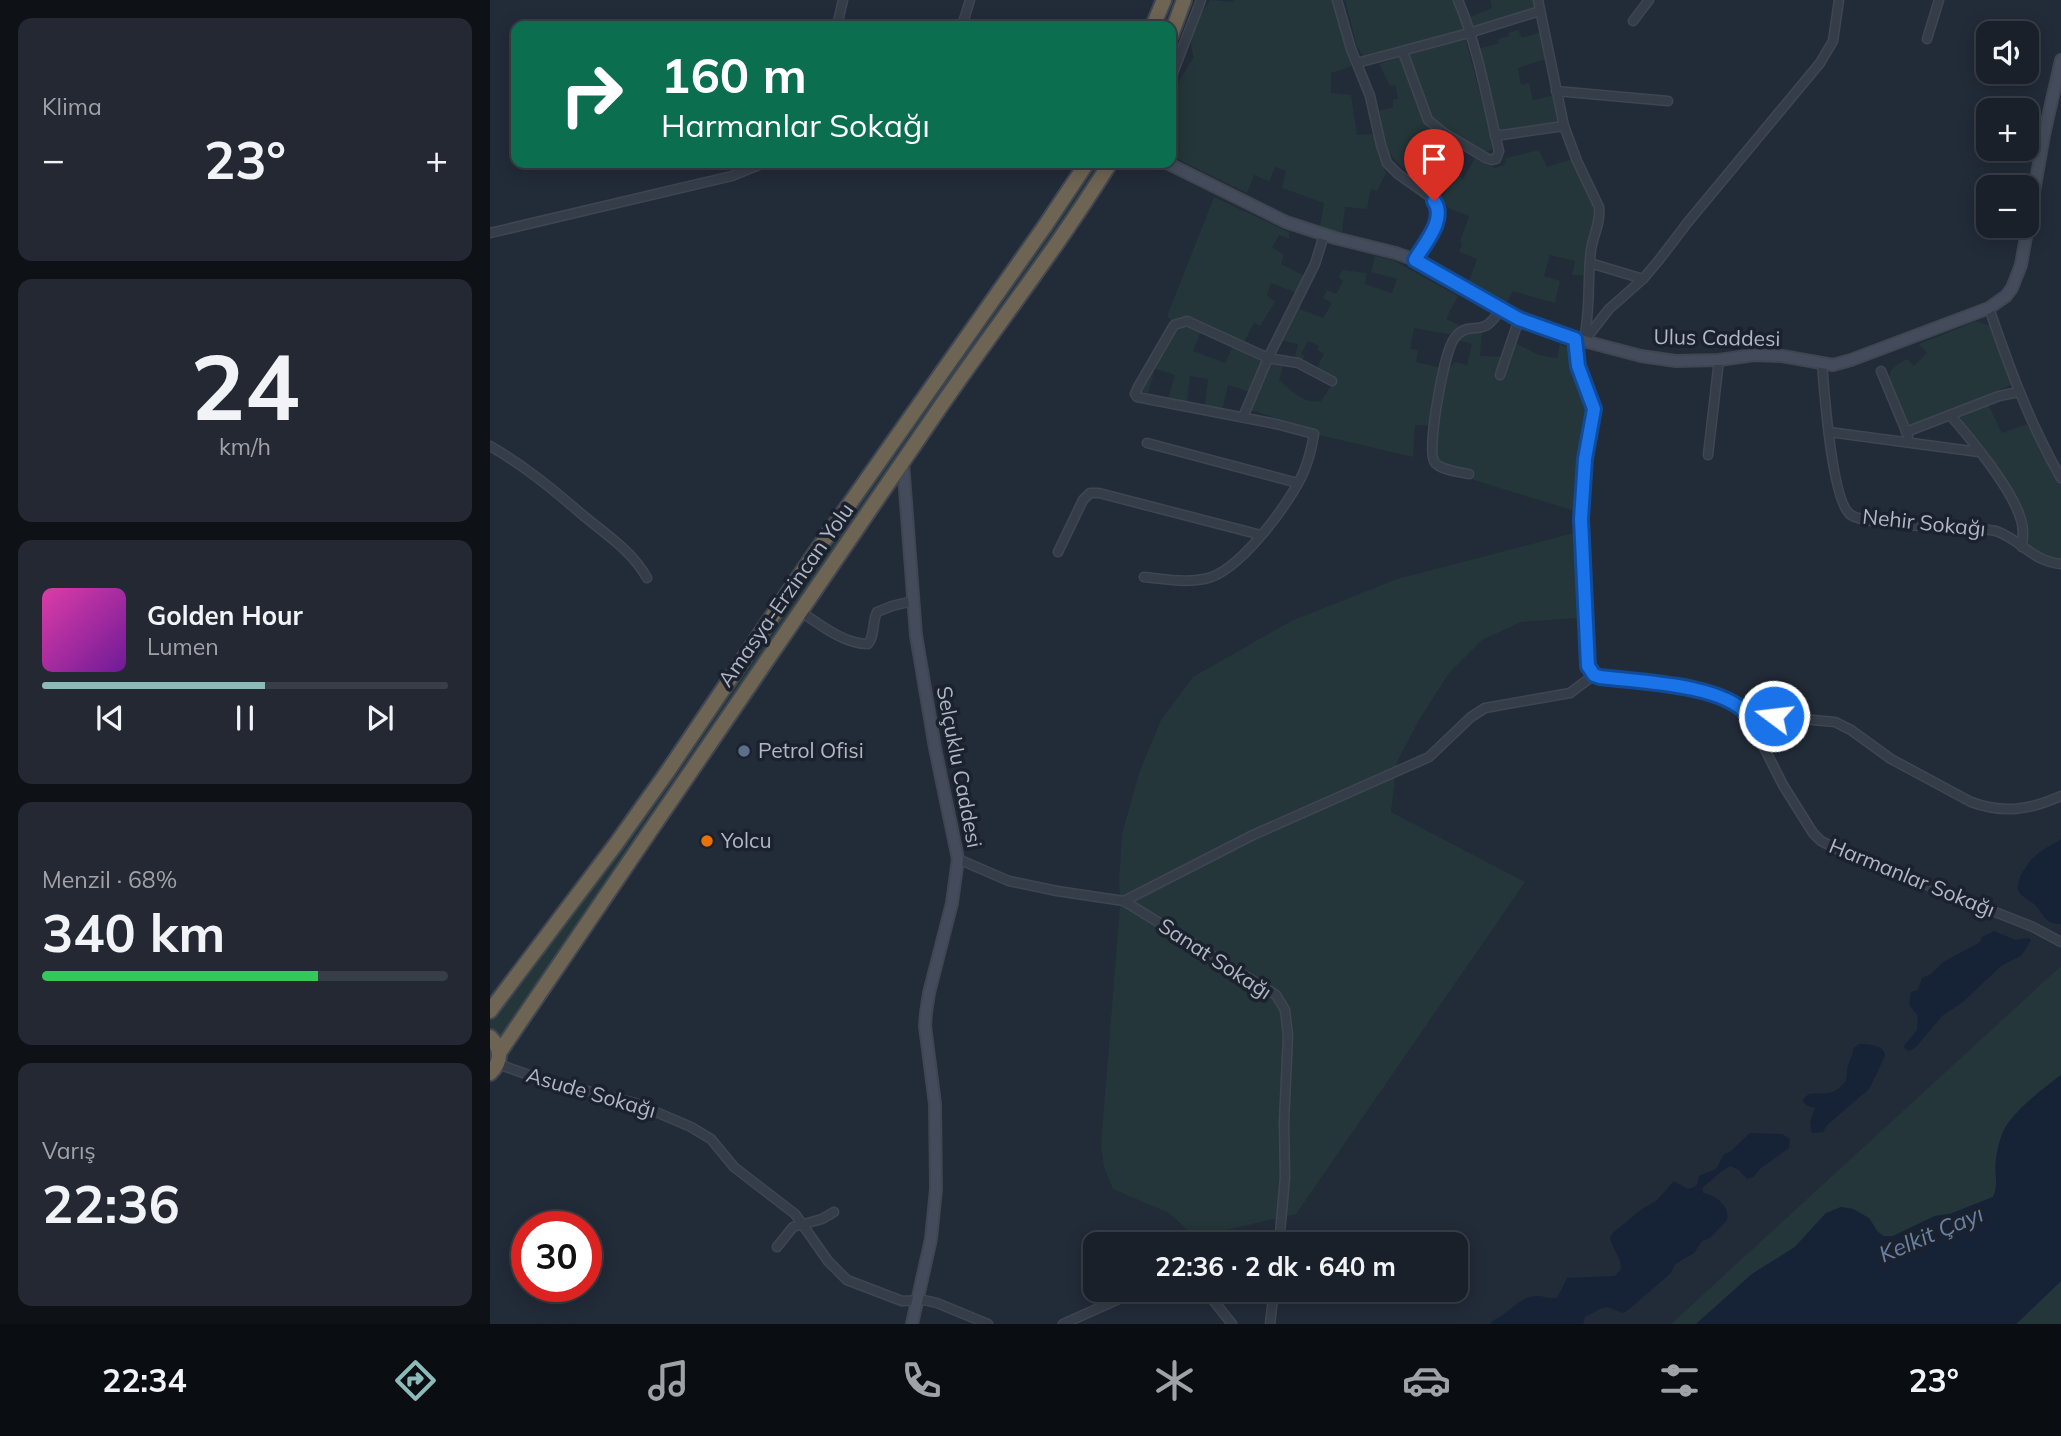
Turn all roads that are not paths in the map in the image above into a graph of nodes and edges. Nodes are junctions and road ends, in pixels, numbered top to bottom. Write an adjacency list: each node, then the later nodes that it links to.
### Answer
1 (843, 0): 13 (street)
2 (970, 0): 14 (street)
3 (1164, 0): 15 (highway)
4 (1184, 0): 16 (highway)
5 (1201, 0): 23 (street)
6 (1337, 0): 22 (street)
7 (1458, 0): 18 (street)
8 (1538, 0): 12 (street)
9 (1648, 0): 17 (street)
10 (1839, 0): 36 (street)
11 (1939, 0): 19 (street)
12 (1540, 11): 18 (street); 24 (street)
13 (838, 21)
14 (964, 21)
15 (1155, 21)
16 (1176, 21)
17 (1633, 21)
18 (1469, 33): 20 (street); 27 (street)
19 (1927, 39)
20 (1403, 52): 22 (street); 27 (street)
21 (2061, 60): 38 (street, Ulus Caddesi)
22 (1357, 64): 34 (street)
23 (1176, 65)
24 (1556, 91): 25 (street); 26 (street)
25 (1668, 101)
26 (1564, 126): 27 (street); 35 (street)
27 (1495, 136)
28 (752, 168): 32 (street)
29 (1084, 168): 75 (highway, Amasya-Erzincan Yolu)
30 (1107, 168): 57 (highway, Amasya-Erzincan Yolu)
31 (1176, 168): 33 (street, Ulus Caddesi)
32 (490, 233)
33 (1324, 235): 34 (street, Ulus Caddesi); 41 (street)
34 (1415, 260): 37 (street, Ulus Caddesi)
35 (1590, 262): 36 (street); 40 (street)
36 (1643, 279): 40 (street)
37 (1502, 309): 39 (street, Ulus Caddesi); 58 (street)
38 (1989, 309): 43 (street, Ulus Caddesi); 47 (street)
39 (1519, 319): 40 (street, Ulus Caddesi); 45 (street)
40 (1579, 340): 42 (street, Ulus Caddesi); 69 (street)
41 (1268, 358): 46 (street); 49 (street); 49 (street)
42 (1719, 360): 43 (street, Ulus Caddesi); 56 (street)
43 (1822, 363): 50 (street, Nehir Sokağı)
44 (1881, 371): 51 (street)
45 (1500, 375)
46 (1332, 381)
47 (2019, 392): 48 (street); 59 (street)
48 (1950, 415): 51 (street); 55 (street)
49 (1243, 417): 60 (street)
50 (1829, 432): 52 (street); 62 (street, Nehir Sokağı)
51 (1906, 432): 52 (street)
52 (1910, 442): 55 (street)
53 (1147, 443): 60 (street)
54 (490, 446): 66 (street)
55 (1979, 452): 62 (street)
56 (1708, 455)
57 (903, 463): 67 (street, Selçuklu Caddesi); 68 (highway, Amasya-Erzincan Yolu)
58 (1469, 474)
59 (2061, 478)
60 (1298, 483): 61 (street)
61 (1261, 535): 63 (street); 65 (street)
62 (2022, 547): 64 (street, Nehir Sokağı)
63 (1058, 552)
64 (2061, 564)
65 (1144, 577)
66 (647, 578)
67 (913, 601): 68 (street); 72 (street, Selçuklu Caddesi)
68 (800, 611): 77 (highway, Amasya-Erzincan Yolu)
69 (1594, 675): 70 (street); 73 (street)
70 (1747, 714): 71 (street); 74 (street, Harmanlar Sokağı)
71 (2061, 796)
72 (958, 859): 73 (street, Sanat Sokağı); 82 (street, Selçuklu Caddesi)
73 (1124, 901): 80 (street, Sanat Sokağı)
74 (2061, 942)
75 (490, 1011)
76 (490, 1037): 77 (highway)
77 (496, 1063): 79 (street, Asude Sokağı)
78 (834, 1212): 79 (street)
79 (802, 1224): 81 (street); 82 (street, Asude Sokağı)
80 (1280, 1232)
81 (777, 1247)
82 (916, 1301): 86 (street, Selçuklu Caddesi); 87 (street, Asude Sokağı)
83 (1112, 1302): 88 (street)
84 (1215, 1302): 89 (street)
85 (1273, 1302): 90 (street)
86 (912, 1324)
87 (988, 1324)
88 (1063, 1324)
89 (1232, 1324)
90 (1270, 1324)

